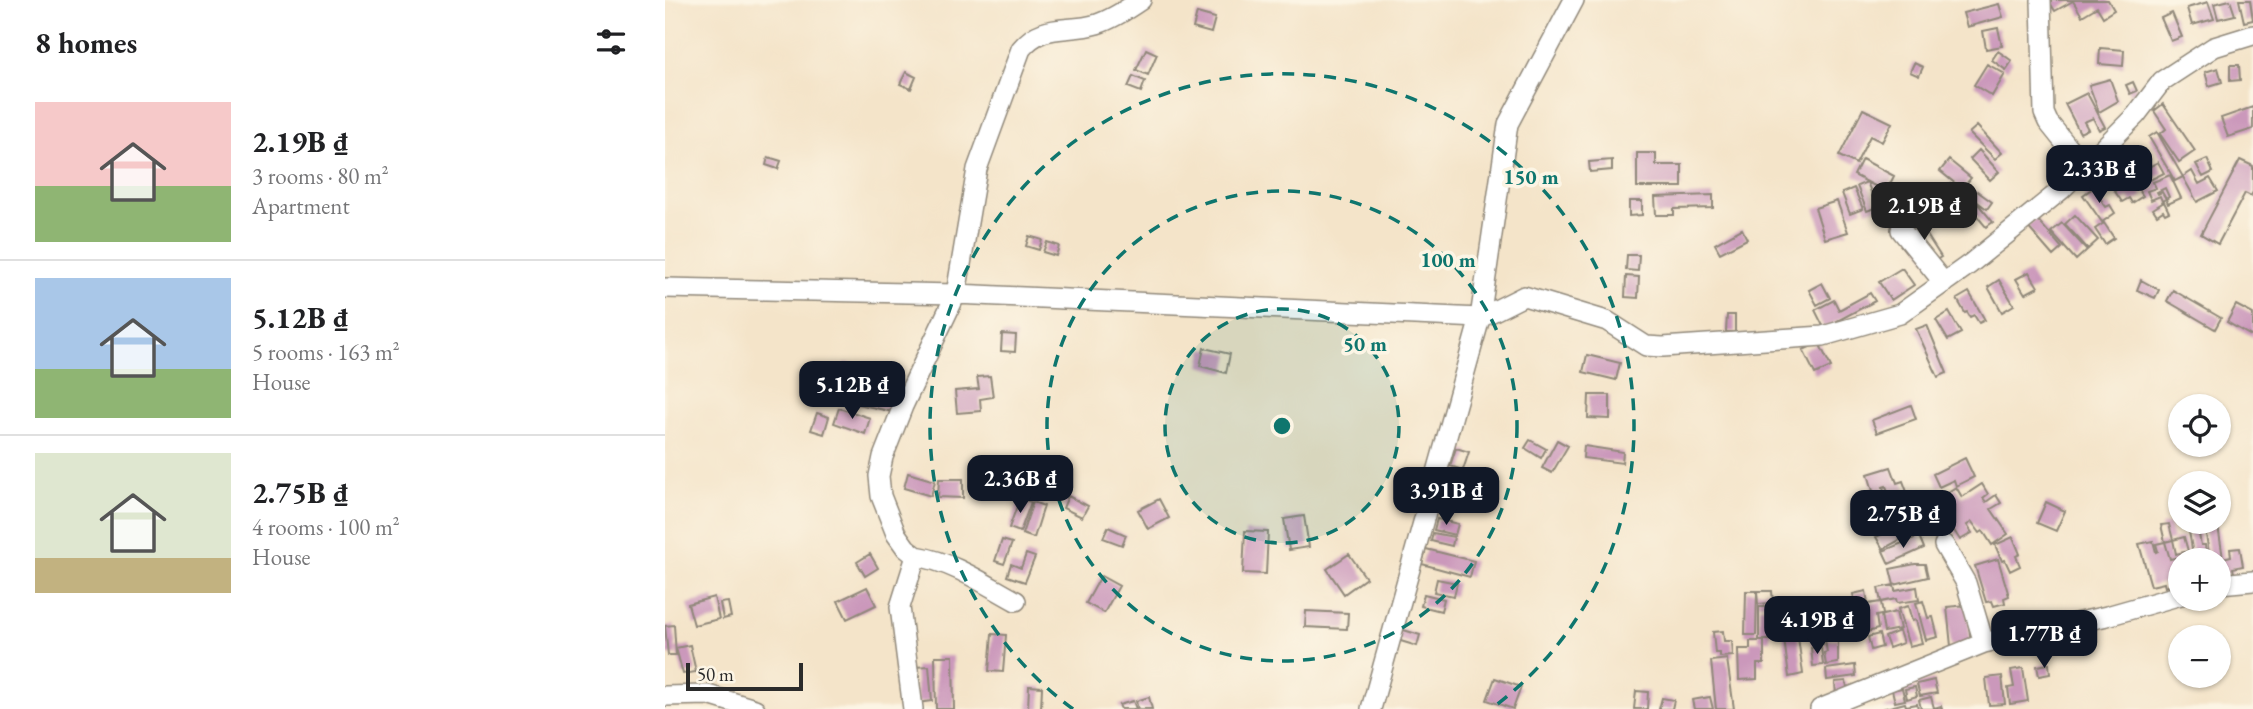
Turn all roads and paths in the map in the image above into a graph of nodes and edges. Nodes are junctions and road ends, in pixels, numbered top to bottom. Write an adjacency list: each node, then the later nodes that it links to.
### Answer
1 (1141, 0): 9 (street)
2 (1574, 0): 10 (street)
3 (2041, 0): 5 (street)
4 (2253, 35): 5 (street)
5 (2084, 167): 7 (street)
6 (1907, 197): 7 (street)
7 (1944, 283): 10 (street)
8 (665, 288): 9 (street)
9 (955, 294): 10 (street); 12 (street)
10 (1480, 318): 21 (street)
11 (1944, 545): 17 (street)
12 (916, 556): 16 (street); 20 (street)
13 (2253, 581): 14 (street)
14 (2231, 583)
15 (2168, 599): 17 (street)
16 (1016, 601)
17 (1984, 643): 22 (street)
18 (673, 700): 19 (street)
19 (755, 709)
20 (913, 709)
21 (1371, 709)
22 (1820, 709)

